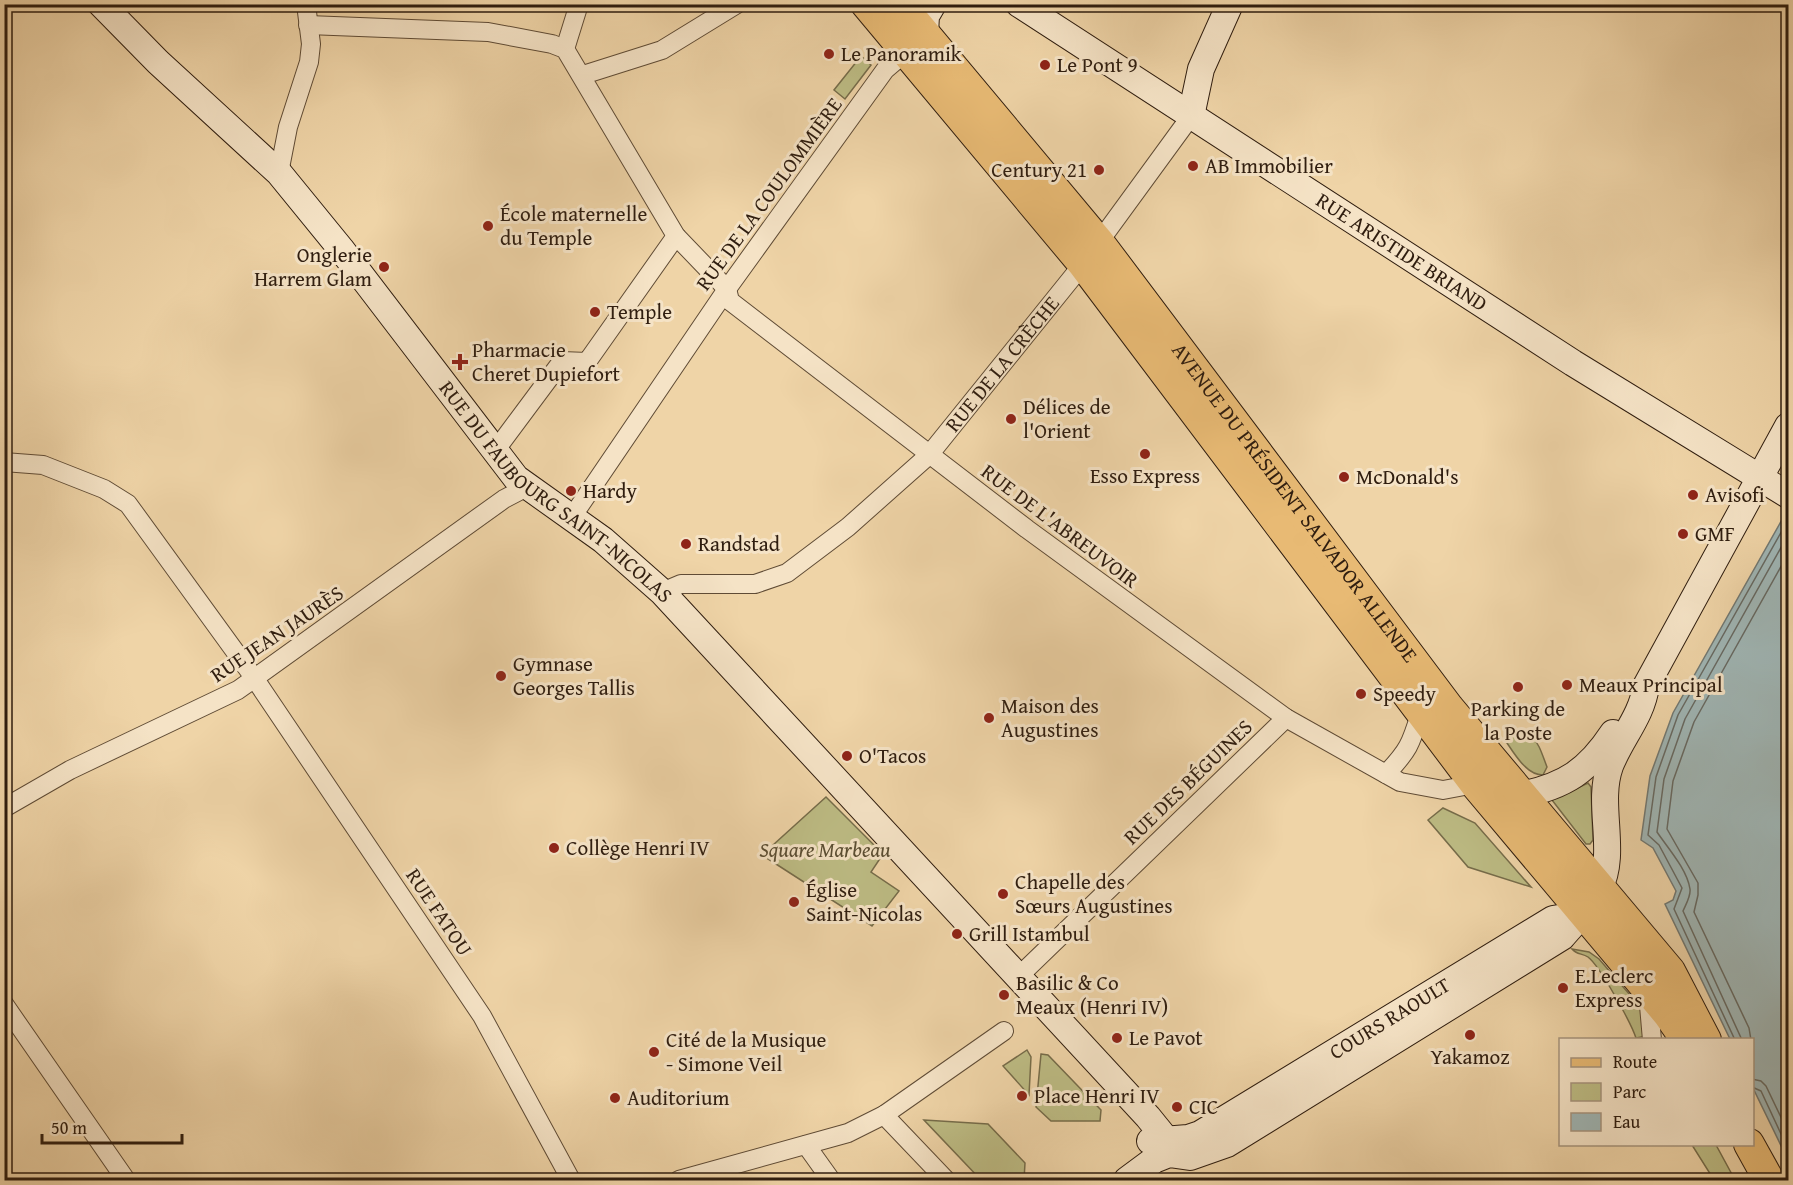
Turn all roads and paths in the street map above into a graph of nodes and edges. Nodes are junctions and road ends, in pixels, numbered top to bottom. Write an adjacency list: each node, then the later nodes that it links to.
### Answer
1 (101, 4): 15 (main road, RUE DU FAUBOURG SAINT-NICOLAS)
2 (306, 4): 10 (street)
3 (579, 4): 12 (street)
4 (737, 4): 13 (street)
5 (866, 4): 11 (main road, AVENUE DU PRÉSIDENT SALVADOR ALLENDE)
6 (900, 4): 11 (main road, AVENUE DU PRÉSIDENT SALVADOR ALLENDE)
7 (933, 4): 11 (main road)
8 (1019, 4): 14 (main road, RUE ARISTIDE BRIAND)
9 (1230, 4): 14 (main road, RUE DE LA CRÈCHE)
10 (308, 25): 12 (street); 15 (street)
11 (915, 42): 17 (main road, AVENUE DU PRÉSIDENT SALVADOR ALLENDE); 18 (street, RUE DE LA COULOMMIÈRE)
12 (565, 50): 13 (street, RUE DE L'ABREUVOIR)
13 (583, 75): 16 (street, RUE DE L'ABREUVOIR)
14 (1191, 116): 17 (street, RUE DE LA CRÈCHE); 23 (main road, RUE ARISTIDE BRIAND)
15 (279, 173): 20 (main road, RUE DU FAUBOURG SAINT-NICOLAS)
16 (676, 236): 18 (street, RUE DE L'ABREUVOIR); 20 (street)
17 (1090, 252): 21 (street, RUE DE LA CRÈCHE); 30 (main road, AVENUE DU PRÉSIDENT SALVADOR ALLENDE); 35 (main road, AVENUE DU PRÉSIDENT SALVADOR ALLENDE)
18 (727, 288): 21 (street, RUE DE L'ABREUVOIR); 26 (street, RUE DE LA COULOMMIÈRE)
19 (1788, 426): 23 (main road)
20 (495, 451): 24 (main road, RUE DU FAUBOURG SAINT-NICOLAS)
21 (929, 456): 27 (street, RUE DE LA CRÈCHE); 32 (street, RUE DE L'ABREUVOIR)
22 (4, 462): 28 (street, RUE FATOU)
23 (1758, 479): 25 (main road, RUE ARISTIDE BRIAND); 29 (main road)
24 (527, 488): 26 (main road, RUE DU FAUBOURG SAINT-NICOLAS); 28 (street, RUE JEAN JAURÈS)
25 (1788, 495)
26 (572, 517): 27 (main road, RUE DU FAUBOURG SAINT-NICOLAS)
27 (662, 592): 39 (main road, RUE DU FAUBOURG SAINT-NICOLAS)
28 (255, 679): 36 (street, RUE JEAN JAURÈS); 52 (street, RUE FATOU)
29 (1646, 686): 35 (main road); 37 (main road)
30 (1401, 688): 31 (main road, AVENUE DU PRÉSIDENT SALVADOR ALLENDE); 35 (main road)
31 (1420, 714): 33 (street); 34 (main road, AVENUE DU PRÉSIDENT SALVADOR ALLENDE)
32 (1286, 718): 33 (street, RUE DE L'ABREUVOIR); 39 (street, RUE DES BÉGUINES)
33 (1386, 774): 34 (street, RUE DE L'ABREUVOIR)
34 (1474, 784): 38 (main road, AVENUE DU PRÉSIDENT SALVADOR ALLENDE)
35 (1521, 795): 37 (main road, AVENUE DU PRÉSIDENT SALVADOR ALLENDE)
36 (4, 808)
37 (1600, 888): 38 (main road, COURS RAOULT); 41 (main road, AVENUE DU PRÉSIDENT SALVADOR ALLENDE)
38 (1582, 913): 40 (main road, AVENUE DU PRÉSIDENT SALVADOR ALLENDE); 41 (main road); 49 (main road, COURS RAOULT)
39 (1018, 976): 49 (main road)
40 (1647, 989): 44 (street); 45 (main road, AVENUE DU PRÉSIDENT SALVADOR ALLENDE)
41 (1686, 1001): 46 (main road, AVENUE DU PRÉSIDENT SALVADOR ALLENDE)
42 (4, 1004): 51 (street)
43 (1004, 1031): 47 (street)
44 (1652, 1038)
45 (1684, 1038)
46 (1705, 1038)
47 (888, 1112): 48 (street); 55 (street)
48 (806, 1145): 53 (street); 54 (street)
49 (1167, 1146): 56 (main road); 57 (main road)
50 (1750, 1146): 58 (main road)
51 (126, 1180)
52 (571, 1180)
53 (679, 1180)
54 (831, 1180)
55 (946, 1180)
56 (1109, 1180)
57 (1127, 1180)
58 (1769, 1180)

